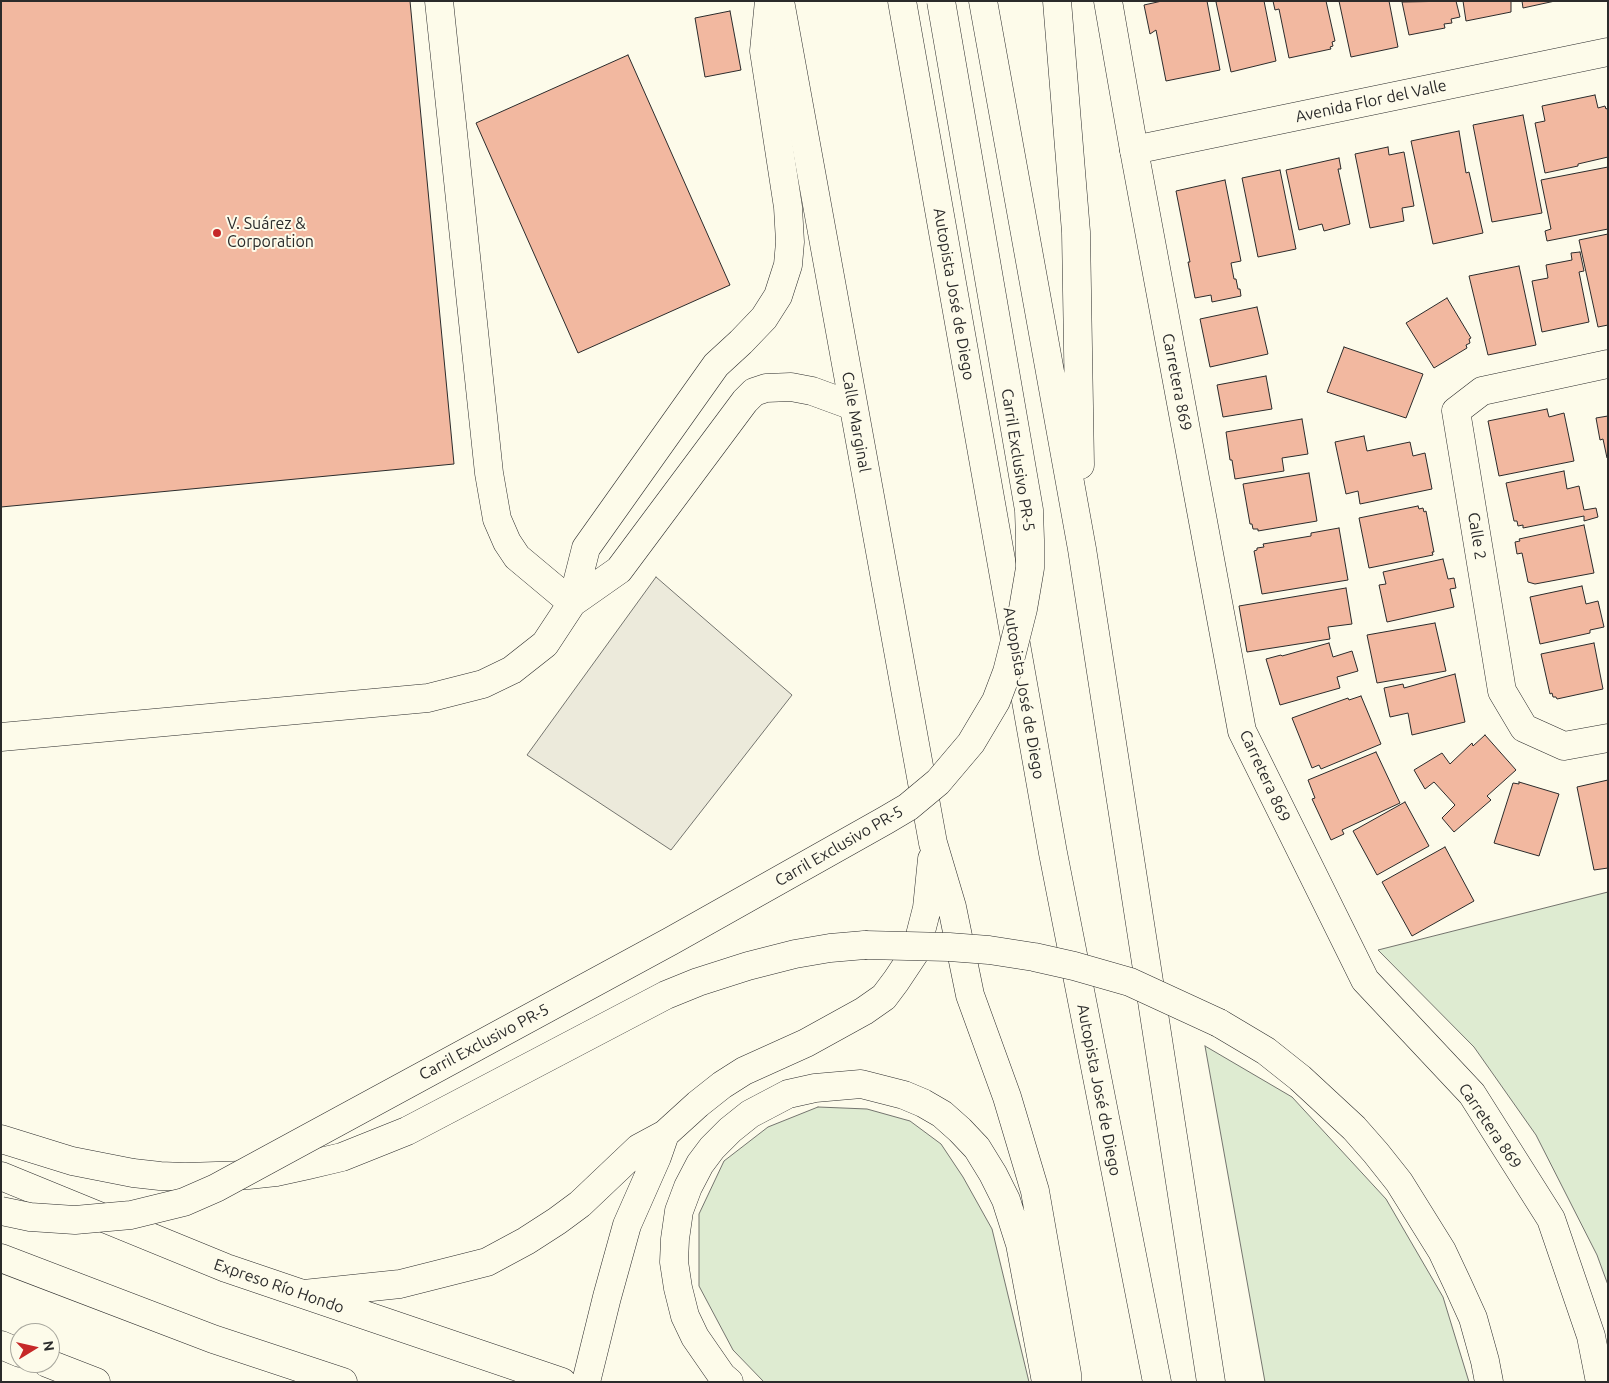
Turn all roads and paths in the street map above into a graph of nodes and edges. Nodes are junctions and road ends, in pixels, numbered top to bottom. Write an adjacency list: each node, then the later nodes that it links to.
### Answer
1 (439, 1): 14 (main road)
2 (769, 1): 14 (main road)
3 (780, 1): 12 (main road, Calle Marginal)
4 (902, 1): 26 (main road, Autopista José de Diego)
5 (941, 1): 21 (main road, Carril Exclusivo PR-5, bridge)
6 (983, 1): 13 (main road)
7 (1057, 1): 13 (main road)
8 (1108, 1): 10 (main road, Carretera 869)
9 (1608, 52): 10 (main road, Avenida Flor del Valle)
10 (1134, 150): 35 (main road, Carretera 869)
11 (1608, 364): 16 (main road, Calle 2)
12 (853, 406): 14 (main road); 17 (main road, Calle Marginal)
13 (1082, 549): 25 (main road)
14 (572, 603): 15 (main road)
15 (1, 737)
16 (1608, 738)
17 (933, 842): 18 (main road); 33 (main road)
18 (665, 1134): 23 (main road); 30 (main road)
19 (1, 1139): 34 (main road, bridge)
20 (1, 1176): 23 (main road, Expreso Río Hondo)
21 (1, 1211)
22 (1, 1258): 28 (main road)
23 (304, 1294): 29 (main road, Expreso Río Hondo)
24 (60, 1368): 27 (main road)
25 (1210, 1376)
26 (1156, 1377)
27 (96, 1382)
28 (343, 1382)
29 (562, 1382)
30 (586, 1382)
31 (730, 1382): 32 (main road)
32 (1046, 1382)
33 (1067, 1382)
34 (1490, 1382)
35 (1600, 1382)

